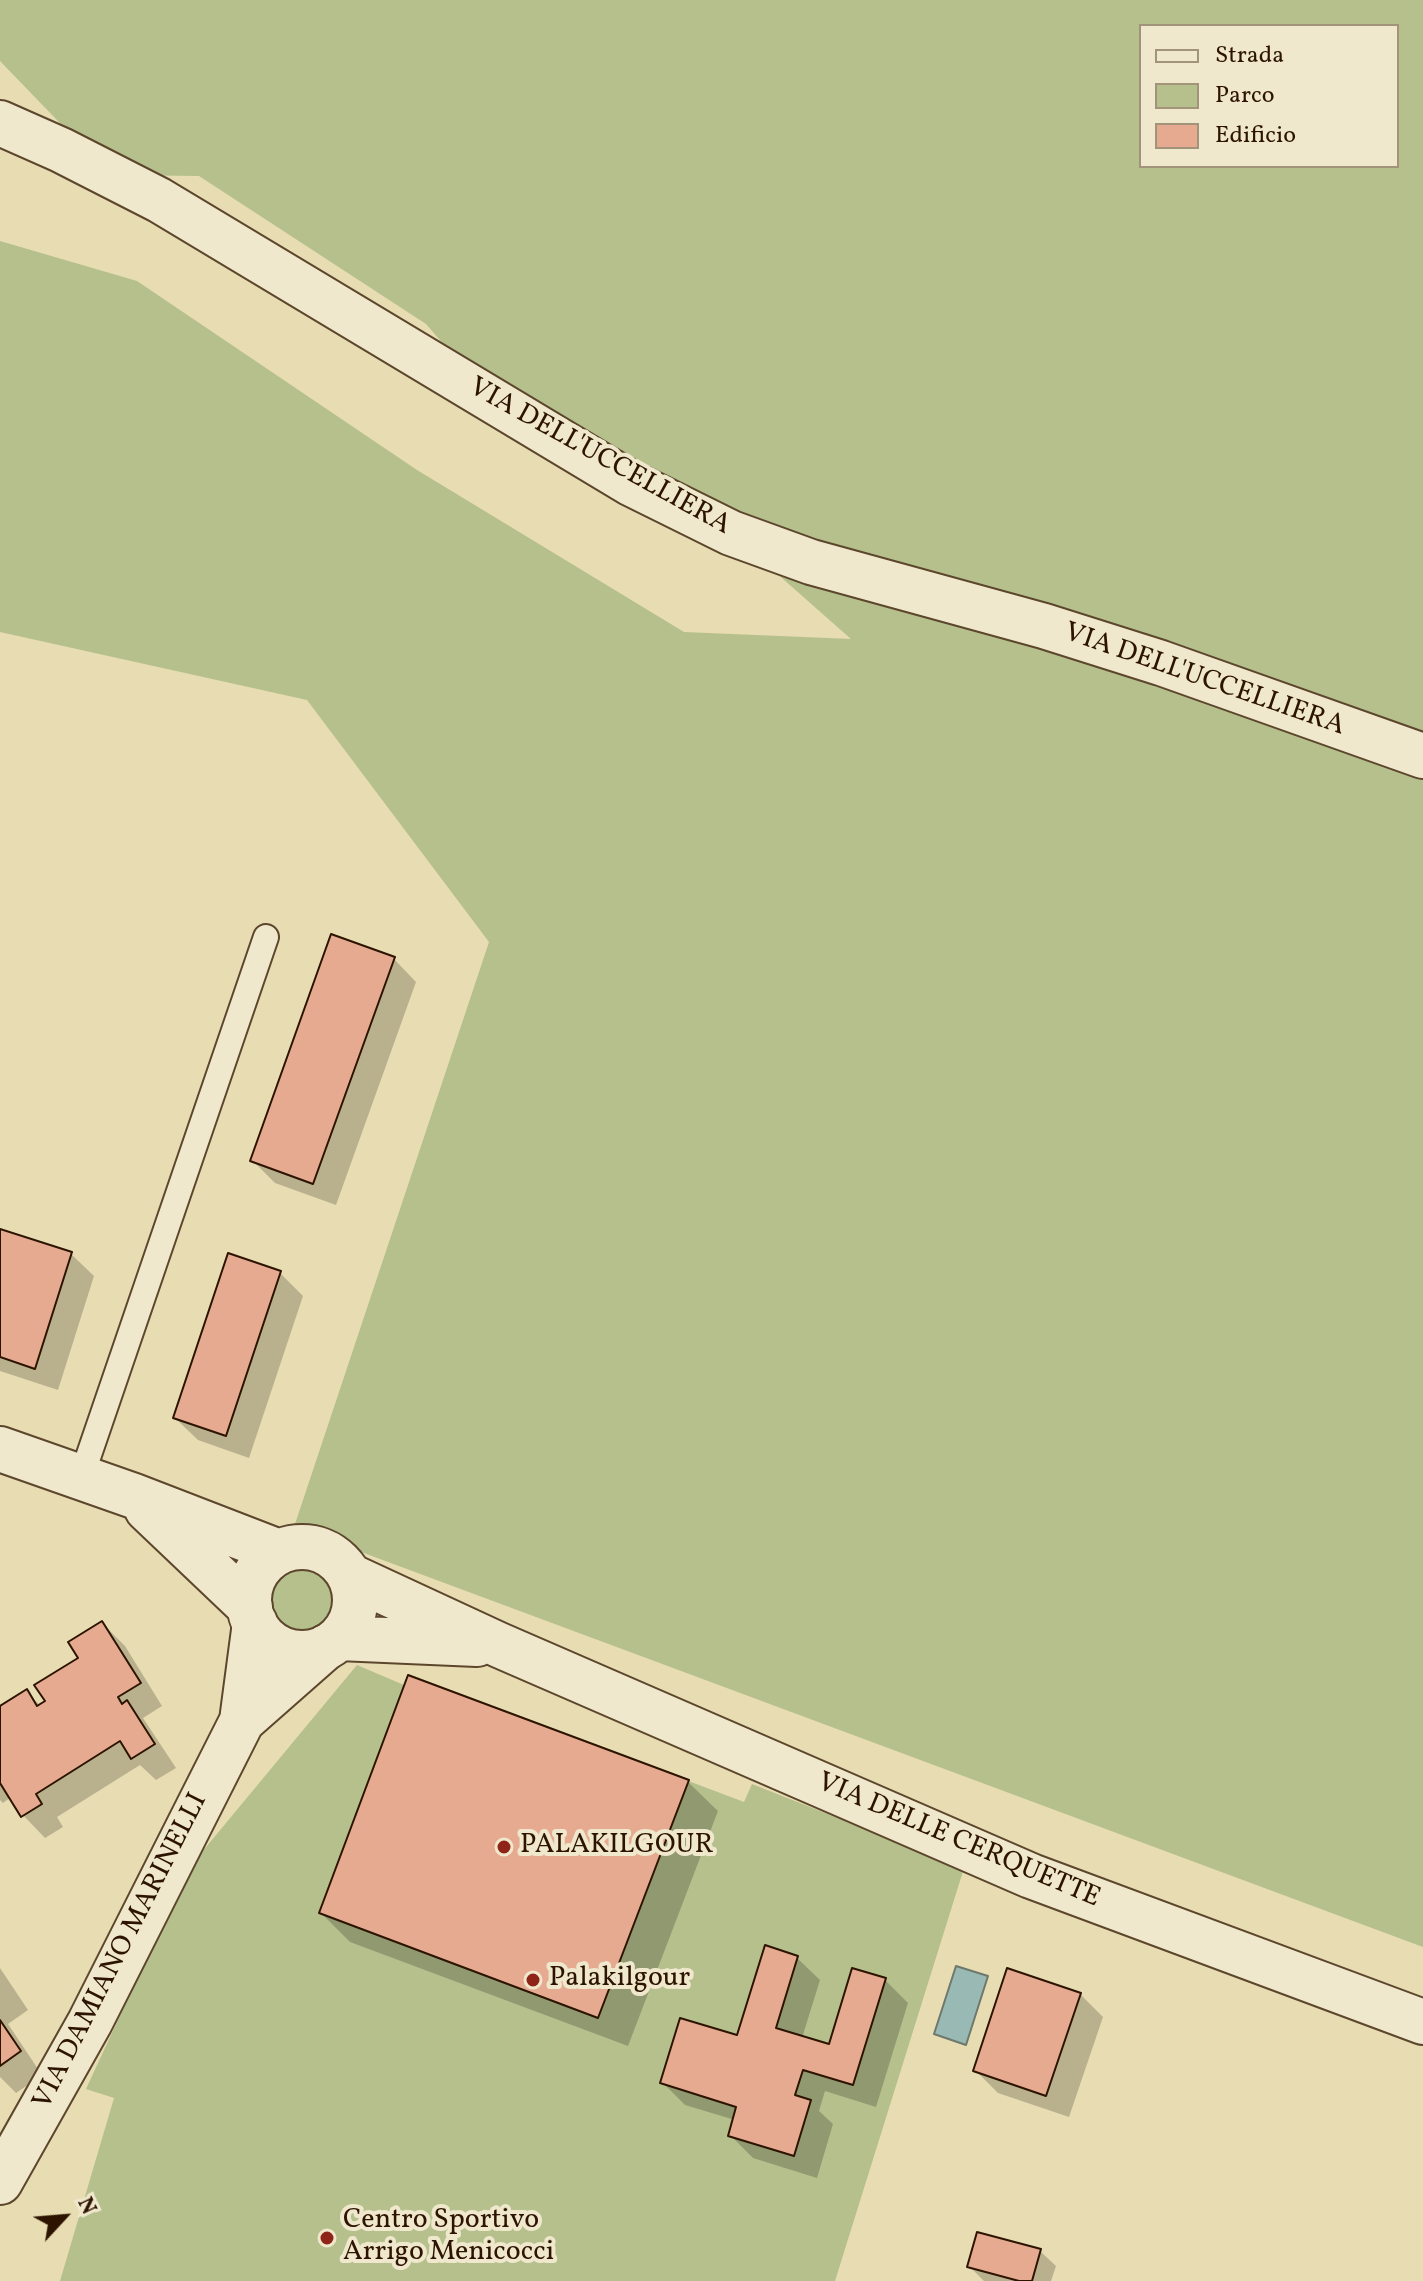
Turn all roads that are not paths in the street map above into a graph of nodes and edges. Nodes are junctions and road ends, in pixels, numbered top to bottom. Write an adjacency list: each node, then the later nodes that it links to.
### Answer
1 (0, 123): 2 (street, VIA DELL'UCCELLIERA)
2 (1423, 756)
3 (266, 937): 5 (lane)
4 (0, 1449): 5 (street)
5 (81, 1478): 6 (street)
6 (134, 1496): 7 (street); 9 (street)
7 (279, 1552): 8 (street); 9 (street)
8 (350, 1576): 10 (street); 11 (street, VIA DELLE CERQUETTE)
9 (252, 1615): 10 (street); 12 (street, VIA DAMIANO MARINELLI)
10 (333, 1642): 11 (street, VIA DELLE CERQUETTE); 12 (street, VIA DAMIANO MARINELLI)
11 (499, 1645): 13 (street, VIA DELLE CERQUETTE)
12 (242, 1721): 14 (street, VIA DAMIANO MARINELLI)
13 (1423, 2022)
14 (0, 2182)

